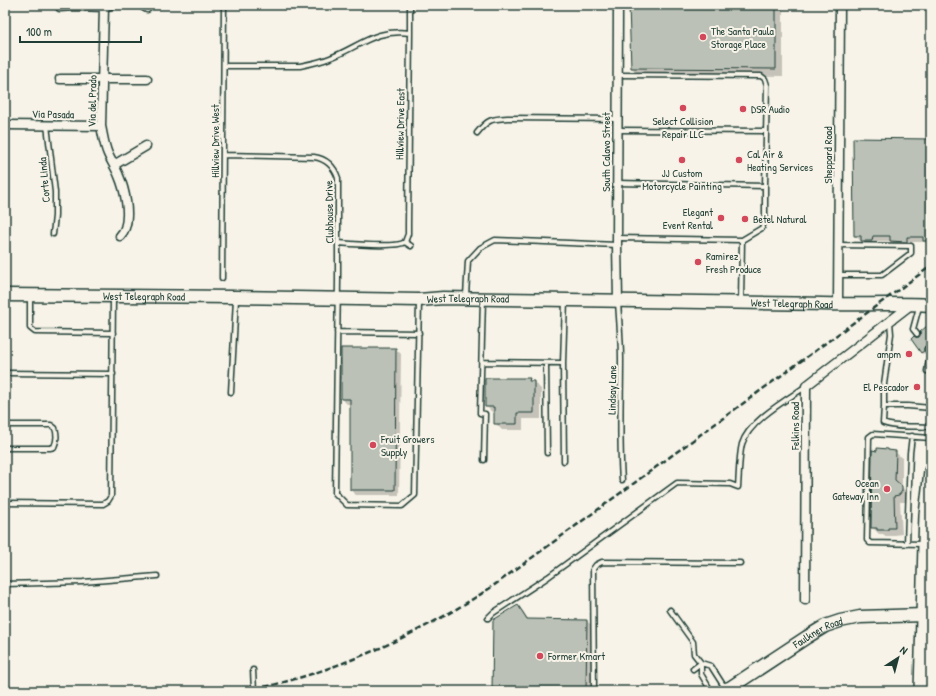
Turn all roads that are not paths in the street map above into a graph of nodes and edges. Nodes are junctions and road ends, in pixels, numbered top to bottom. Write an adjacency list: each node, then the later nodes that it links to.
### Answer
1 (224, 5): 8 (lane, Hillview Drive West)
2 (410, 5): 7 (lane, Hillview Drive East)
3 (618, 5): 9 (street, South Calavo Street)
4 (840, 5): 32 (street, Sheppard Road)
5 (107, 6): 6 (street); 10 (street, Via del Prado)
6 (60, 7)
7 (410, 33): 8 (lane); 29 (lane, Hillview Drive East)
8 (224, 66): 21 (lane, Hillview Drive West)
9 (618, 75): 13 (street, South Calavo Street); 18 (lane)
10 (103, 79): 11 (street); 12 (street); 16 (street, Via del Prado)
11 (146, 79)
12 (60, 80)
13 (618, 119): 17 (street, South Calavo Street); 19 (lane)
14 (5, 125): 15 (street, Via Pasada)
15 (47, 125): 16 (street, Via Pasada); 25 (lane, Corte Linda)
16 (102, 126): 22 (street, Via del Prado)
17 (617, 130): 18 (lane); 23 (street, South Calavo Street)
18 (766, 131): 24 (lane)
19 (477, 133)
20 (146, 146): 22 (street)
21 (224, 155): 30 (lane, Clubhouse Drive); 34 (lane, Hillview Drive West)
22 (114, 165): 26 (street, Via del Prado)
23 (617, 183): 24 (lane); 28 (street, South Calavo Street)
24 (765, 186): 27 (lane)
25 (53, 234)
26 (120, 236)
27 (742, 240): 28 (lane); 45 (lane)
28 (617, 241): 39 (lane); 44 (street, South Calavo Street)
29 (405, 242): 30 (lane); 31 (lane)
30 (338, 243): 40 (lane, Clubhouse Drive)
31 (411, 246)
32 (838, 246): 33 (street, Sheppard Road); 33 (lane)
33 (838, 275): 46 (street, Sheppard Road)
34 (222, 278)
35 (5, 295): 36 (main road, West Telegraph Road)
36 (30, 295): 37 (main road, West Telegraph Road); 50 (lane)
37 (113, 296): 38 (main road, West Telegraph Road); 50 (lane)
38 (236, 297): 40 (main road, West Telegraph Road); 61 (lane)
39 (466, 298): 41 (main road, West Telegraph Road); 43 (main road, West Telegraph Road)
40 (338, 299): 43 (main road, West Telegraph Road); 49 (lane, Clubhouse Drive)
41 (483, 299): 42 (main road, West Telegraph Road); 54 (lane)
42 (565, 299): 44 (main road, West Telegraph Road); 56 (lane)
43 (419, 300): 51 (lane, Clubhouse Drive)
44 (618, 300): 45 (main road, West Telegraph Road); 73 (lane, Lindsay Lane)
45 (741, 302): 46 (main road, West Telegraph Road)
46 (838, 304): 47 (main road, West Telegraph Road)
47 (921, 305): 48 (street); 52 (lane)
48 (890, 322): 60 (street); 62 (lane)
49 (337, 332): 51 (lane); 51 (lane, Clubhouse Drive)
50 (113, 333): 59 (lane)
51 (418, 333)
52 (917, 334)
53 (927, 349): 57 (lane)
54 (482, 362): 55 (lane); 70 (lane)
55 (546, 363): 56 (lane); 69 (lane)
56 (563, 363): 71 (lane)
57 (931, 372)
58 (5, 373): 59 (lane)
59 (113, 374): 74 (lane)
60 (806, 386): 80 (street, Felkins Road); 83 (lane)
61 (231, 392)
62 (884, 406): 63 (lane); 65 (lane)
63 (931, 408)
64 (5, 425): 68 (lane)
65 (931, 428)
66 (912, 436): 67 (lane); 75 (lane); 75 (lane)
67 (931, 438)
68 (5, 448)
69 (547, 453)
70 (484, 460)
71 (564, 461)
72 (931, 471): 76 (main road)
73 (622, 480)
74 (5, 503)
75 (907, 544): 76 (lane)
76 (925, 544): 82 (main road)
77 (740, 563): 88 (lane)
78 (157, 576): 79 (lane)
79 (5, 584)
80 (805, 600)
81 (670, 610): 84 (lane)
82 (924, 614): 90 (main road, Faulkner Road); 91 (main road)
83 (488, 618)
84 (701, 663): 85 (lane); 89 (lane); 90 (lane)
85 (693, 669)
86 (253, 670): 87 (lane)
87 (254, 691)
88 (594, 691)
89 (711, 691)
90 (726, 691)
91 (921, 691)

